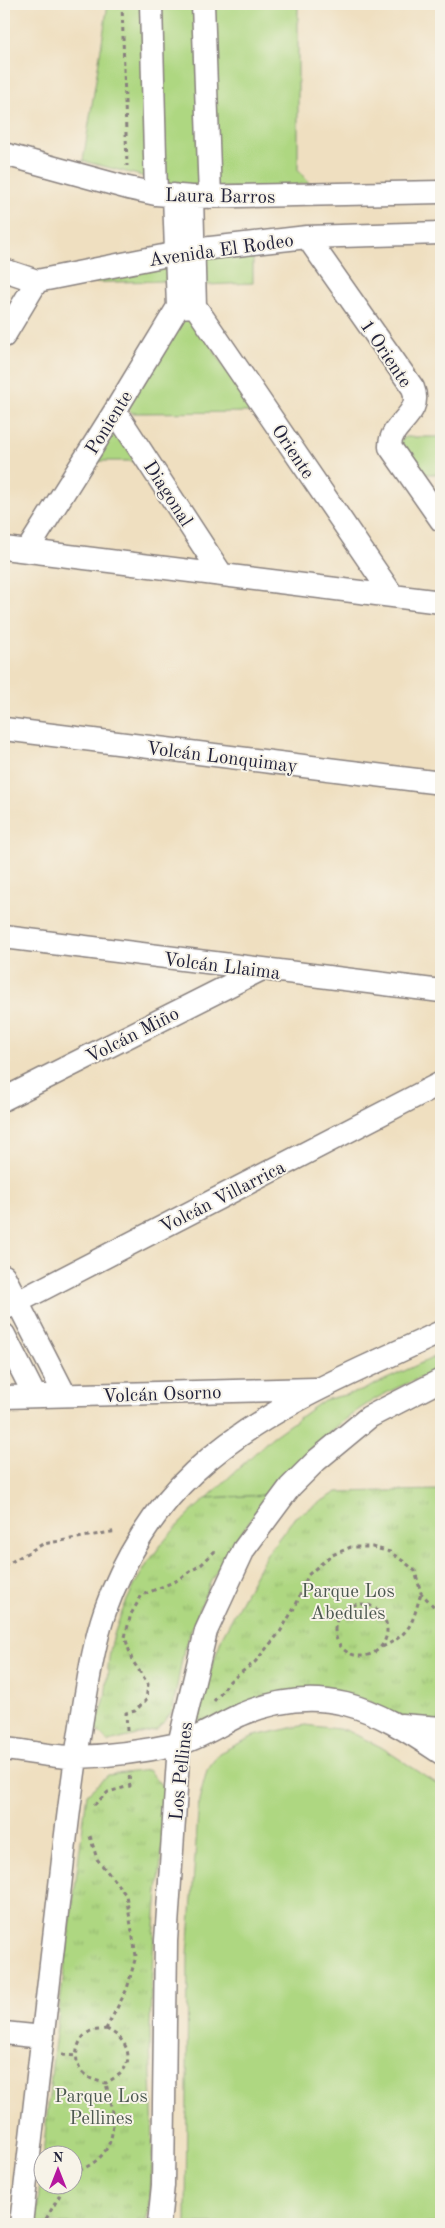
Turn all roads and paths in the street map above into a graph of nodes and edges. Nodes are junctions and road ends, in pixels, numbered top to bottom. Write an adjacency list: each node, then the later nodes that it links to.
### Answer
1 (122, 4): 5 (path)
2 (151, 4): 7 (street)
3 (203, 4): 7 (street)
4 (4, 154): 5 (street, Laura Barros)
5 (128, 188): 7 (street, Laura Barros)
6 (441, 192): 7 (street, Laura Barros)
7 (183, 196): 10 (street)
8 (441, 233): 9 (street, Avenida El Rodeo)
9 (307, 237): 10 (street, Avenida El Rodeo); 16 (street, 1 Oriente)
10 (185, 251): 12 (street, Avenida El Rodeo); 13 (street)
11 (4, 270): 12 (street, Avenida El Rodeo)
12 (38, 281): 14 (street)
13 (186, 306): 15 (street, Poniente); 20 (street, Oriente)
14 (4, 336)
15 (115, 411): 18 (street, Poniente); 19 (street, Diagonal)
16 (441, 520)
17 (4, 548): 18 (street)
18 (27, 551): 19 (street)
19 (222, 575): 20 (street)
20 (393, 596): 21 (street)
21 (441, 602)
22 (4, 729): 23 (street, Volcán Lonquimay)
23 (441, 783)
24 (4, 937): 25 (street, Volcán Llaima)
25 (260, 970): 26 (street, Volcán Llaima); 28 (street, Volcán Miño)
26 (441, 991)
27 (441, 1083): 30 (street, Volcán Villarrica)
28 (4, 1099)
29 (4, 1276): 30 (street)
30 (10, 1305): 36 (street)
31 (441, 1332): 34 (street)
32 (4, 1335): 35 (street)
33 (438, 1384): 46 (street, Los Pellines)
34 (320, 1388): 36 (street, Volcán Osorno); 38 (street)
35 (35, 1396): 36 (street, Volcán Osorno); 37 (street, Volcán Osorno)
36 (65, 1396)
37 (4, 1397)
38 (148, 1526): 39 (path); 49 (street)
39 (4, 1566)
40 (421, 1593): 41 (path); 42 (path); 43 (path)
41 (441, 1614)
42 (381, 1647): 42 (path)
43 (212, 1703)
44 (400, 1725): 45 (street); 46 (street); 48 (street)
45 (441, 1728)
46 (179, 1744): 49 (street); 57 (street, Los Pellines)
47 (4, 1749): 49 (street)
48 (441, 1752)
49 (75, 1756): 51 (street)
50 (4, 2033): 51 (street)
51 (43, 2037): 55 (street)
52 (106, 2083): 52 (path); 53 (path)
53 (82, 2169)
54 (59, 2196): 56 (path)
55 (22, 2224)
56 (45, 2224)
57 (159, 2224)

